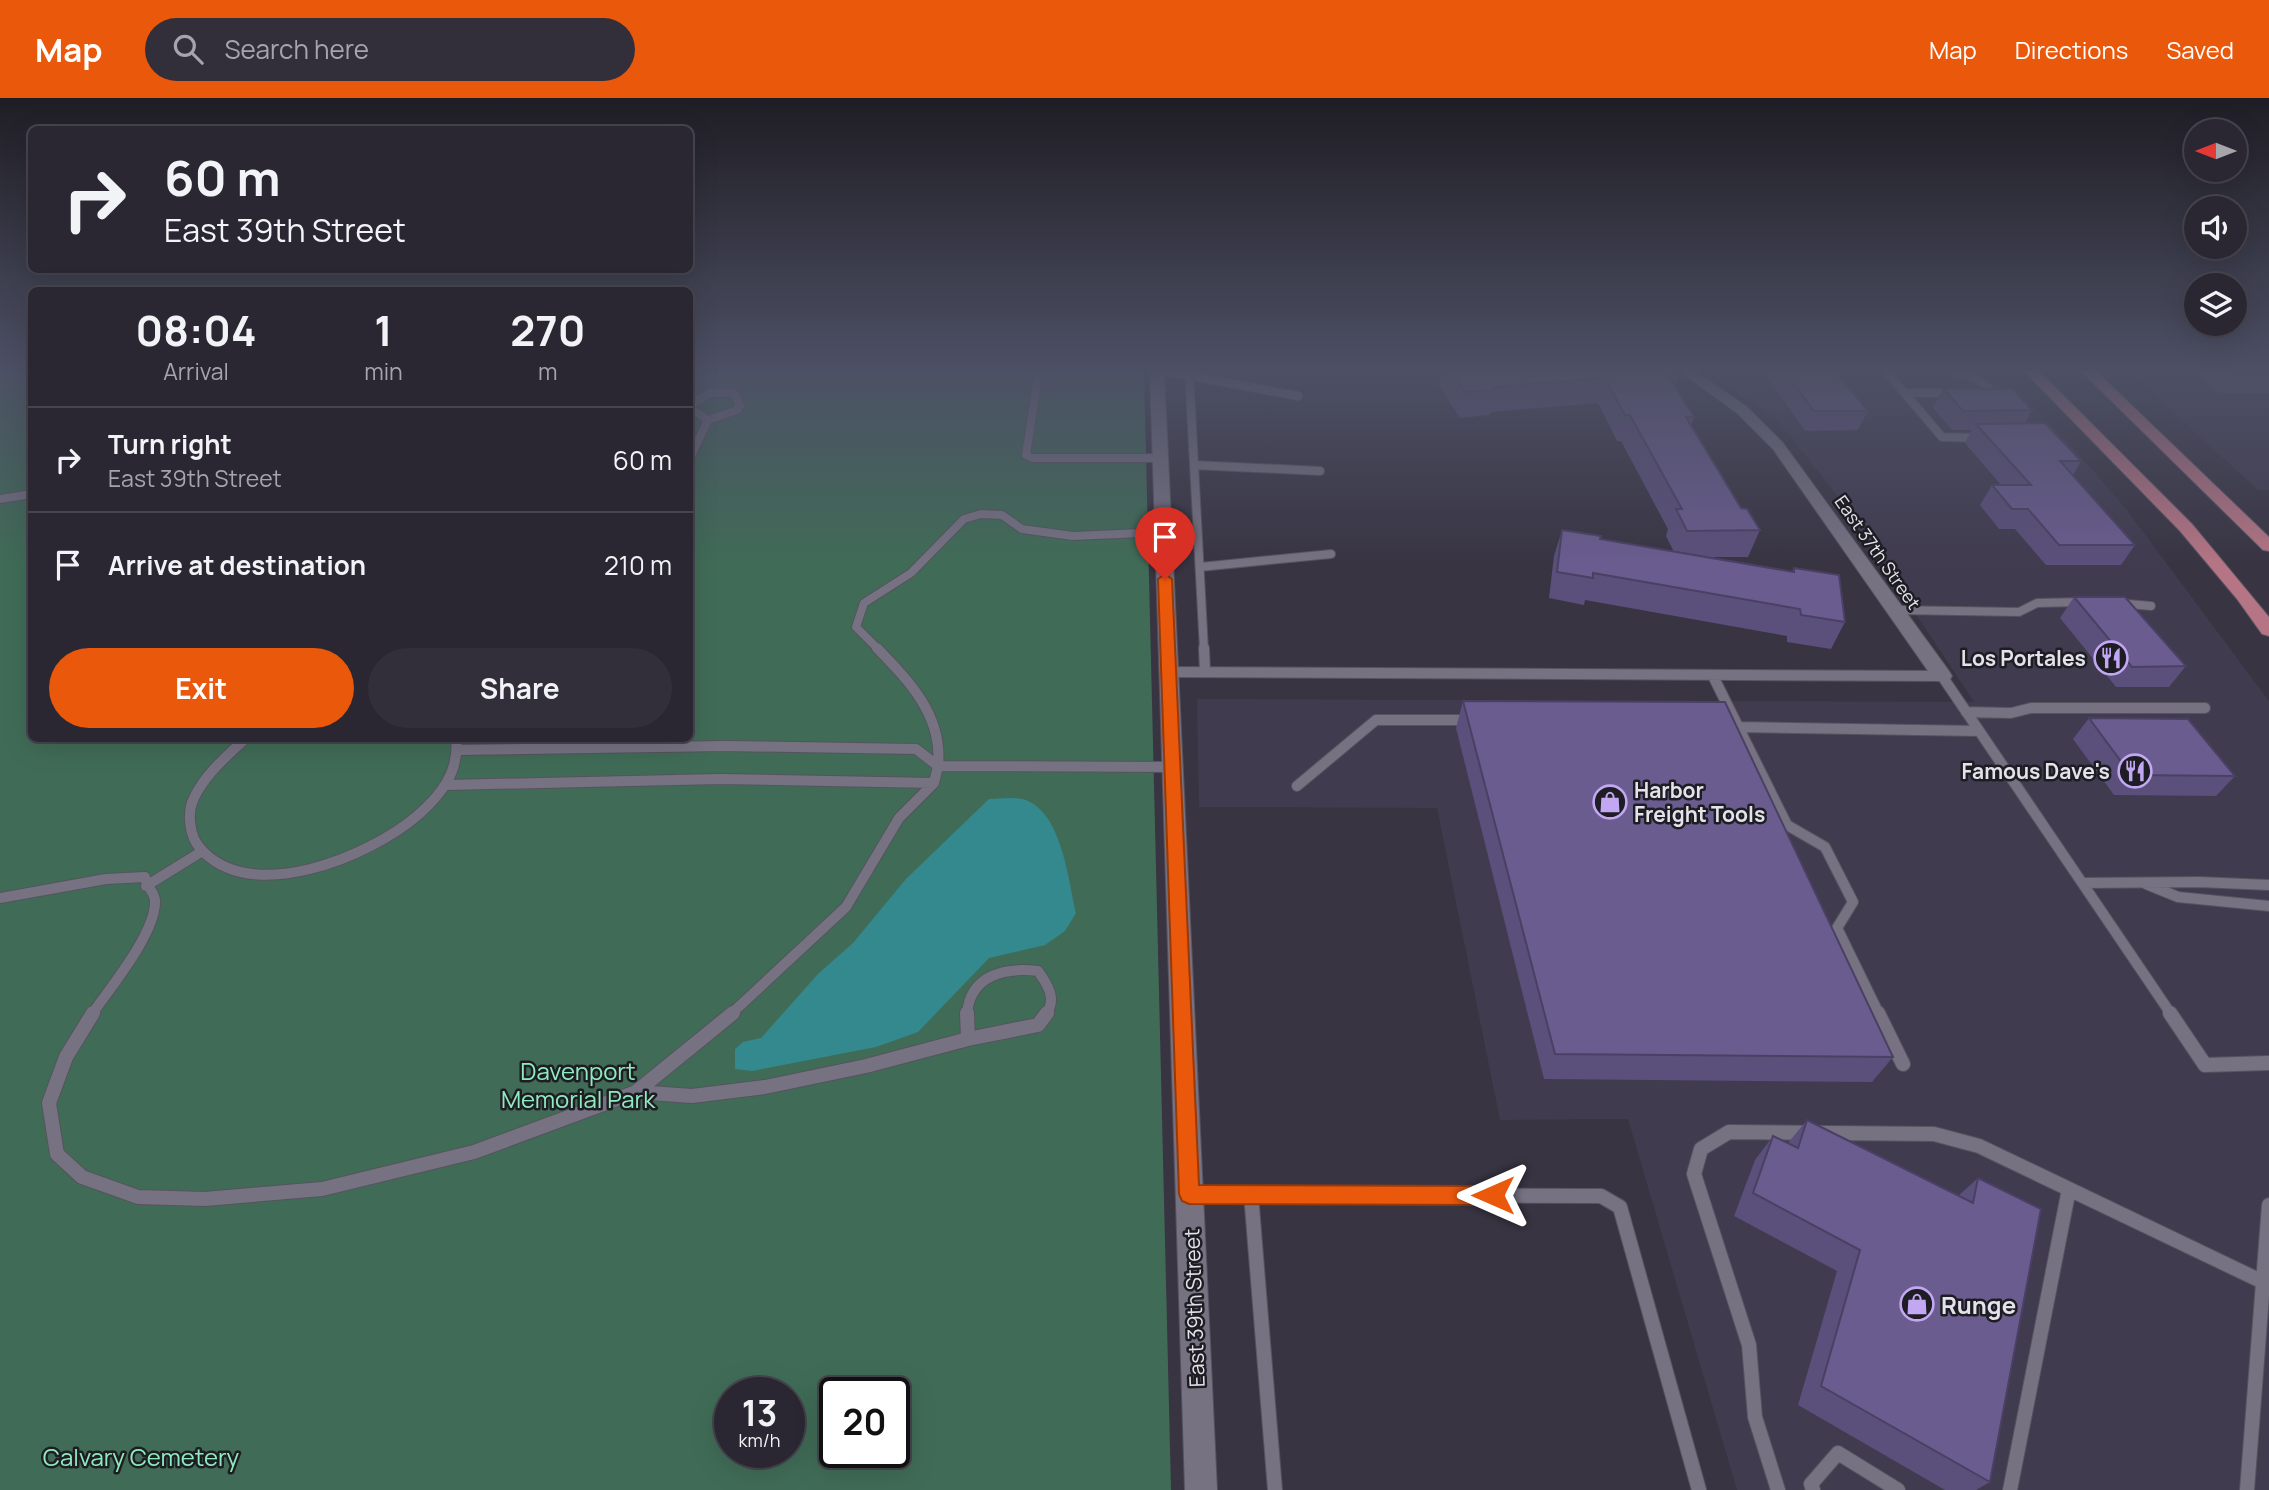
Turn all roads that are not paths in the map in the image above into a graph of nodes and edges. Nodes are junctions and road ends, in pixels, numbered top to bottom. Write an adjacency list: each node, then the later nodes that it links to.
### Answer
1 (1029, 436): 9 (lane)
2 (1159, 436): 9 (street, East 39th Street)
3 (1192, 436): 10 (lane)
4 (1768, 436): 21 (street, East 37th Street)
5 (1941, 436): 8 (lane)
6 (2095, 436): 22 (main road)
7 (2155, 436): 15 (main road)
8 (1993, 439)
9 (1160, 458): 14 (street, East 39th Street)
10 (1194, 465): 11 (lane); 17 (lane)
11 (1320, 471)
12 (28, 495): 13 (lane)
13 (0, 499)
14 (1163, 532): 23 (street, East 39th Street); 35 (lane)
15 (2269, 546)
16 (1331, 554): 17 (lane)
17 (1200, 567): 24 (lane)
18 (2095, 602): 21 (lane)
19 (2107, 602): 20 (lane)
20 (2151, 606)
21 (1896, 610): 26 (street, East 37th Street)
22 (2269, 630)
23 (1169, 672): 24 (lane); 36 (street, East 39th Street)
24 (1205, 672): 25 (lane)
25 (1713, 676): 26 (lane); 31 (lane)
26 (1941, 676): 28 (lane)
27 (2205, 708): 28 (lane)
28 (1966, 712): 32 (lane)
29 (1487, 720): 39 (lane)
30 (1709, 720): 31 (lane)
31 (1739, 727): 32 (lane); 49 (lane)
32 (1979, 731): 41 (lane)
33 (242, 742): 40 (lane)
34 (458, 744): 35 (lane); 38 (lane)
35 (938, 766): 36 (lane); 37 (lane)
36 (1173, 768): 52 (street, East 39th Street)
37 (934, 783): 38 (lane); 50 (lane)
38 (447, 785): 40 (lane)
39 (1297, 786)
40 (201, 852): 44 (lane)
41 (2083, 883): 42 (lane); 48 (lane)
42 (2143, 883): 43 (lane); 46 (lane)
43 (2269, 885)
44 (146, 886): 45 (lane); 50 (lane)
45 (0, 898)
46 (2269, 906)
47 (968, 1039): 47 (lane); 50 (lane)
48 (2269, 1063)
49 (1903, 1064)
50 (636, 1092)
51 (2069, 1189): 55 (lane); 59 (lane); 62 (lane)
52 (1189, 1194): 53 (lane); 56 (street, East 39th Street)
53 (1251, 1194): 57 (lane); 58 (lane)
54 (2269, 1205): 55 (lane)
55 (2263, 1282): 63 (lane)
56 (1200, 1490)
57 (1275, 1490)
58 (1699, 1490)
59 (1779, 1490)
60 (1813, 1490): 61 (lane)
61 (1898, 1490)
62 (2010, 1490)
63 (2247, 1490)

